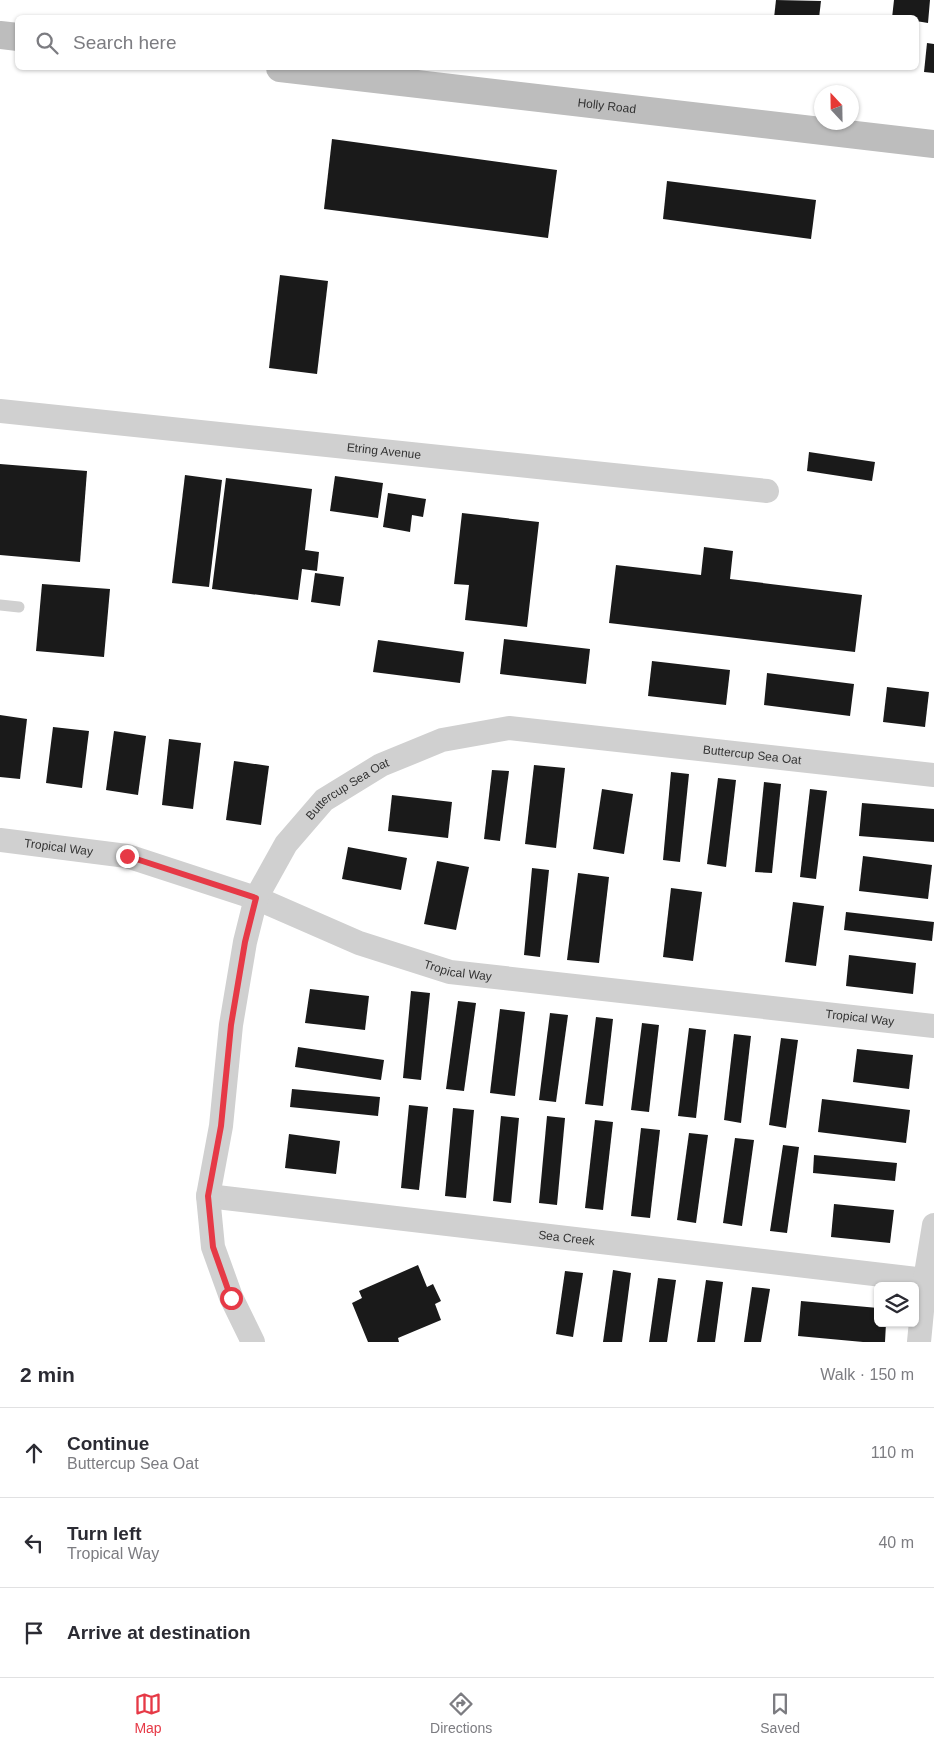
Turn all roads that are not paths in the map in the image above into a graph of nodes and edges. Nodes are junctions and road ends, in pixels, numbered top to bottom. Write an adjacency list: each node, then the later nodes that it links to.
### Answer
1 (0, 35): 2 (main road)
2 (15, 37)
3 (297, 70): 4 (main road, Holly Road)
4 (934, 144)
5 (0, 411): 6 (street, Etring Avenue)
6 (767, 491)
7 (0, 605): 8 (lane)
8 (19, 607)
9 (934, 775): 11 (street, Buttercup Sea Oat)
10 (0, 840): 11 (street, Tropical Way)
11 (256, 898): 12 (street, Tropical Way); 13 (street, Buttercup Sea Oat)
12 (934, 1026)
13 (208, 1196): 15 (street, Sea Creek); 16 (street, Buttercup Sea Oat)
14 (934, 1225): 15 (street)
15 (925, 1280): 17 (street)
16 (253, 1342)
17 (919, 1342)

